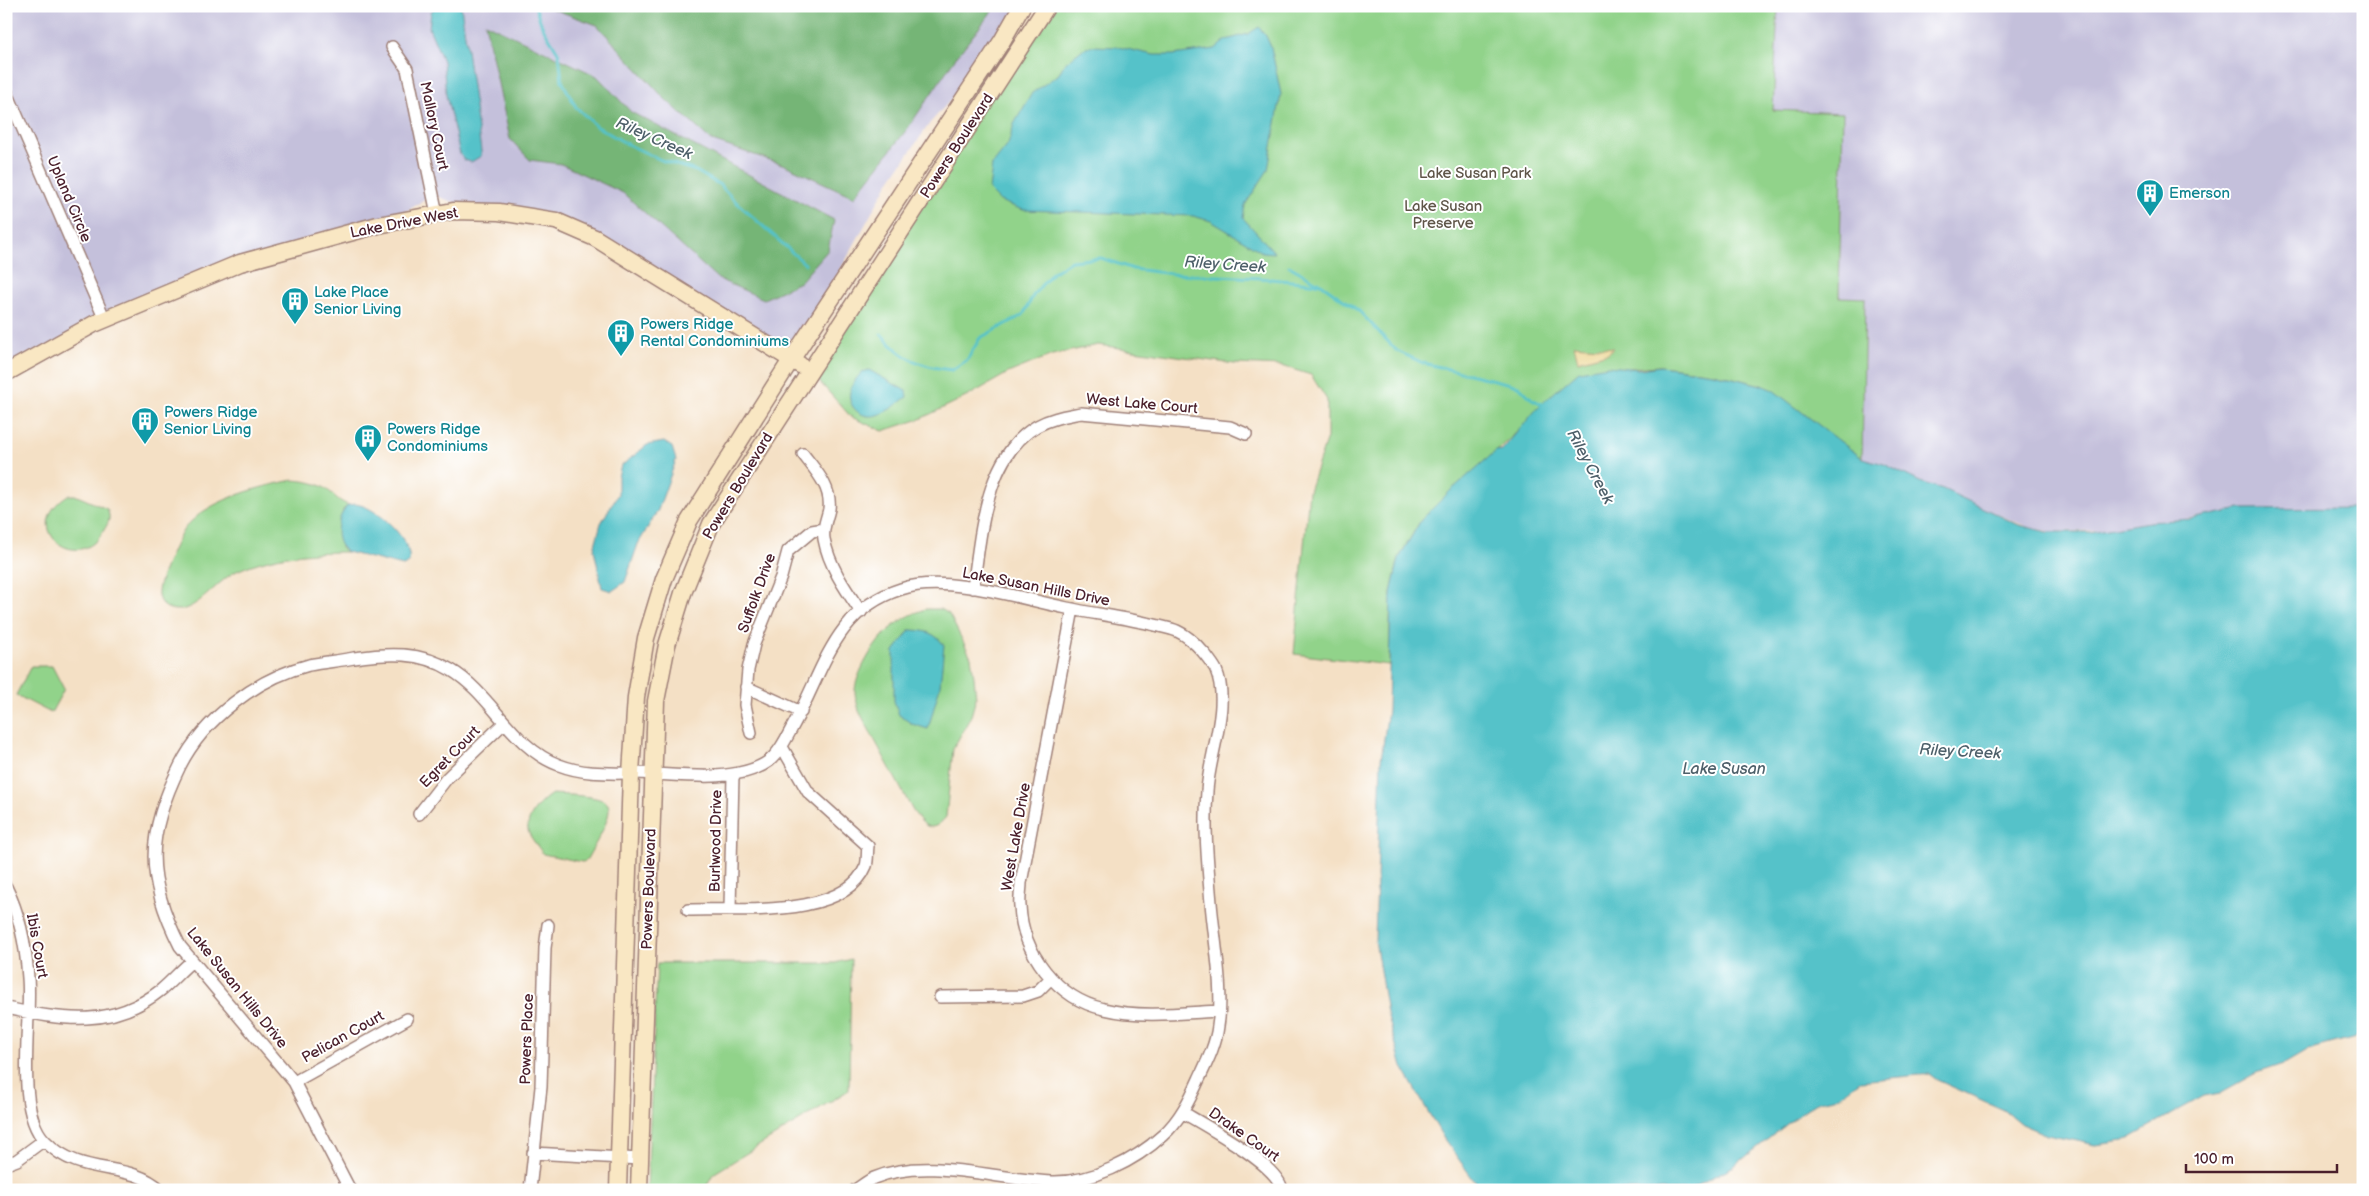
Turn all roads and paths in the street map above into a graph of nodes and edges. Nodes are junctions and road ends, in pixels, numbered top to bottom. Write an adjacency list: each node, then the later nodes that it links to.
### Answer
1 (1022, 6): 7 (main road, Powers Boulevard)
2 (1047, 6): 8 (main road, Powers Boulevard)
3 (392, 47): 5 (street, Mallory Court)
4 (6, 90): 6 (street, Upland Circle)
5 (437, 214): 6 (main road, Lake Drive West); 7 (main road, Lake Drive West)
6 (105, 320): 9 (main road, Lake Drive West)
7 (791, 360): 8 (main road, Lake Drive West); 21 (main road, Powers Boulevard)
8 (810, 371): 22 (main road, Powers Boulevard)
9 (6, 373)
10 (1246, 434): 13 (street, West Lake Court)
11 (803, 454): 12 (street)
12 (824, 529): 15 (street); 16 (street, Suffolk Drive)
13 (973, 588): 14 (street, Lake Susan Hills Drive); 15 (street, Lake Susan Hills Drive)
14 (1073, 609): 30 (street, West Lake Drive); 33 (street, Lake Susan Hills Drive)
15 (861, 612): 17 (street, Lake Susan Hills Drive)
16 (746, 687): 17 (street); 19 (street, Suffolk Drive)
17 (800, 712): 20 (street, Lake Susan Hills Drive)
18 (504, 723): 21 (street, Lake Susan Hills Drive); 24 (street, Egret Court); 29 (street, Lake Susan Hills Drive)
19 (751, 733)
20 (782, 747): 23 (street, Lake Susan Hills Drive); 26 (street)
21 (631, 773): 22 (street, Lake Susan Hills Drive); 40 (main road, Powers Boulevard)
22 (653, 774): 23 (street, Lake Susan Hills Drive); 41 (main road, Powers Boulevard)
23 (733, 775): 26 (street, Burlwood Drive)
24 (419, 814)
25 (6, 887): 34 (street, Ibis Court)
26 (730, 908): 27 (street)
27 (688, 910)
28 (548, 925): 39 (street, Powers Place)
29 (192, 961): 34 (street); 36 (street, Lake Susan Hills Drive)
30 (1050, 979): 31 (street); 33 (street, West Lake Drive)
31 (940, 996)
32 (6, 1008): 34 (street)
33 (1219, 1011): 37 (street, Lake Susan Hills Drive)
34 (30, 1012): 38 (street, Ibis Court)
35 (407, 1019): 36 (street, Pelican Court)
36 (294, 1082): 44 (street, Lake Susan Hills Drive)
37 (1182, 1112): 48 (street, Lake Susan Hills Drive); 49 (street, Drake Court)
38 (44, 1140): 42 (street); 43 (street)
39 (533, 1154): 40 (street); 45 (street, Powers Place)
40 (619, 1158): 41 (street); 46 (main road, Powers Boulevard)
41 (640, 1158): 47 (main road, Powers Boulevard)
42 (6, 1164)
43 (161, 1190)
44 (350, 1190)
45 (530, 1190)
46 (618, 1190)
47 (639, 1190)
48 (855, 1190)
49 (1282, 1190)

